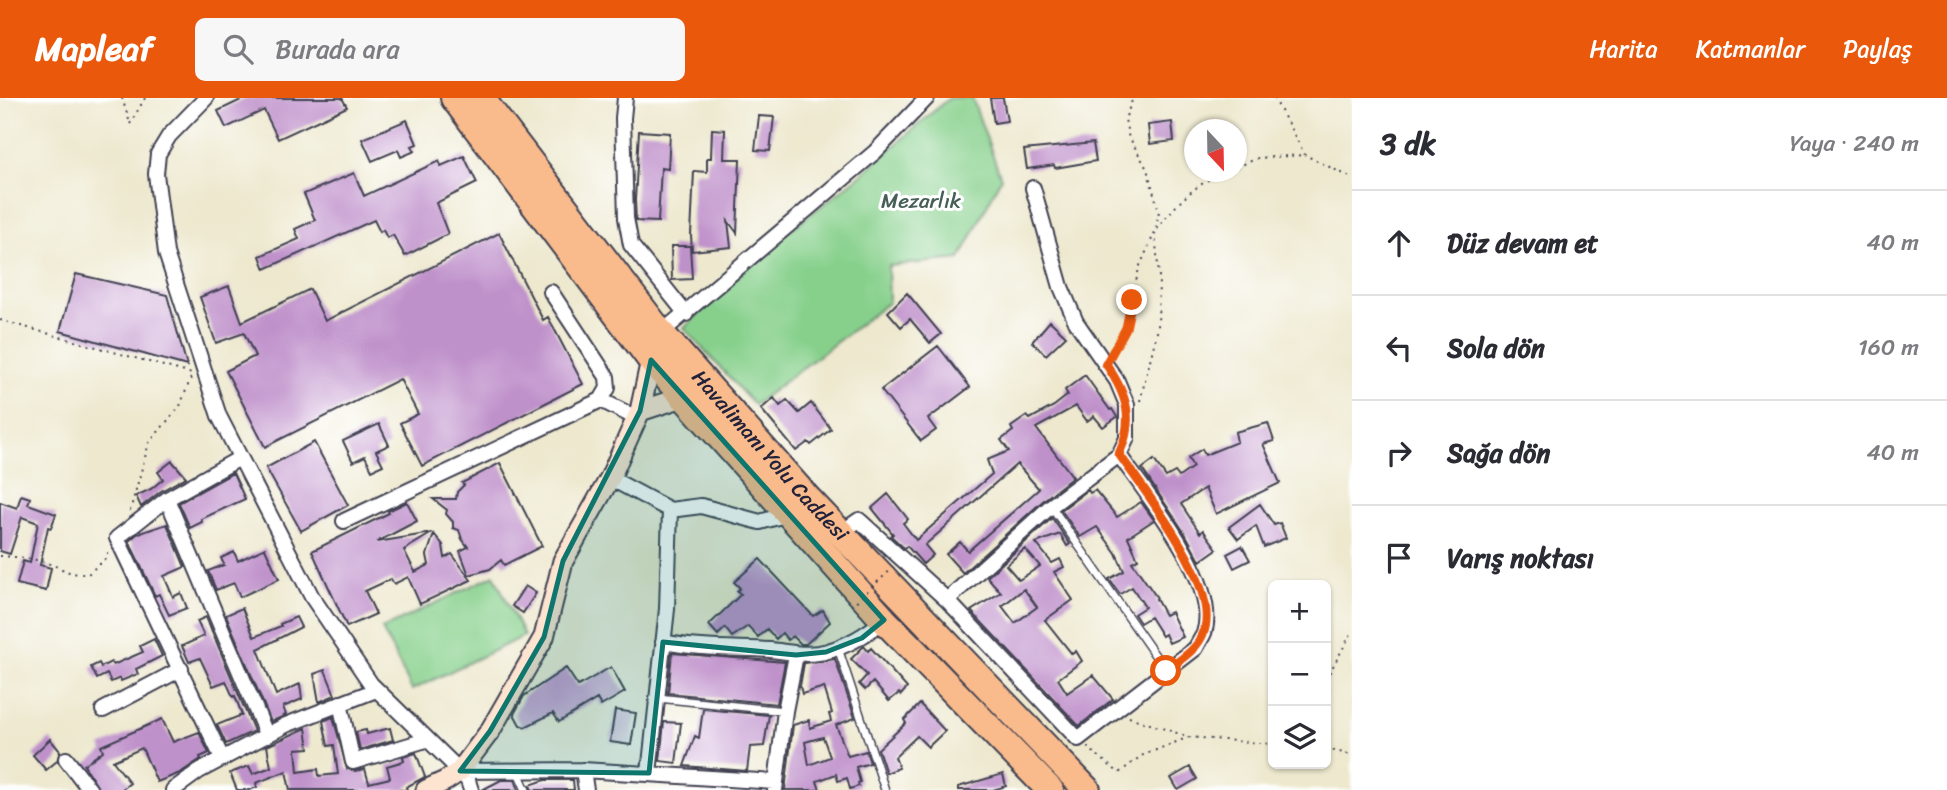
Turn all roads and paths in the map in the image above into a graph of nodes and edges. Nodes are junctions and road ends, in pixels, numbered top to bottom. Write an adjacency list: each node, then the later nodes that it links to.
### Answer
1 (122, 98): 2 (path)
2 (145, 98)
3 (206, 98): 24 (street)
4 (454, 98): 22 (highway, Havalimanı Yolu Caddesi)
5 (481, 98): 11 (highway, Havalimanı Yolu Caddesi)
6 (493, 98): 11 (highway)
7 (625, 98): 19 (street)
8 (928, 98): 19 (street)
9 (1133, 98): 17 (path)
10 (1274, 98): 12 (path)
11 (516, 145): 21 (highway, Havalimanı Yolu Caddesi)
12 (1306, 155): 13 (path); 14 (path)
13 (1247, 163)
14 (1352, 178)
15 (1203, 182): 17 (path)
16 (1032, 188): 23 (street)
17 (1155, 232): 23 (path); 27 (path)
18 (551, 292): 26 (street)
19 (686, 314): 21 (street)
20 (0, 320): 24 (path)
21 (661, 333): 37 (highway, Havalimanı Yolu Caddesi)
22 (651, 360): 25 (highway, Havalimanı Yolu Caddesi); 28 (street)
23 (1106, 364): 29 (street)
24 (200, 376): 30 (street); 38 (path)
25 (686, 396): 28 (street); 35 (highway, Havalimanı Yolu Caddesi)
26 (601, 400): 28 (street); 36 (street)
27 (1139, 405)
28 (638, 415): 31 (street)
29 (1119, 454): 33 (street); 49 (street)
30 (240, 458): 32 (street); 51 (street)
31 (610, 478): 34 (street); 67 (street)
32 (167, 499): 38 (street); 57 (street)
33 (1051, 506): 41 (street); 49 (lane)
34 (670, 510): 35 (street); 45 (street)
35 (788, 514): 43 (highway, Havalimanı Yolu Caddesi)
36 (344, 521)
37 (840, 533): 41 (street); 79 (highway, Havalimanı Yolu Caddesi)
38 (117, 538): 39 (path); 48 (street)
39 (0, 556)
40 (895, 566): 42 (path, bridge)
41 (947, 600): 59 (street)
42 (852, 606)
43 (884, 620): 46 (street); 78 (highway, Havalimanı Yolu Caddesi)
44 (1352, 632): 50 (path)
45 (663, 642): 47 (street); 52 (street)
46 (838, 648): 47 (street); 77 (lane)
47 (796, 655): 55 (street)
48 (181, 669): 54 (street); 64 (street)
49 (1166, 671): 56 (street)
50 (1331, 671)
51 (376, 690): 53 (street); 60 (street)
52 (658, 698): 55 (lane); 69 (street)
53 (340, 703): 57 (street); 60 (street)
54 (103, 710)
55 (785, 711): 70 (street)
56 (1111, 713): 58 (path); 59 (street)
57 (268, 736): 64 (street)
58 (1189, 737): 59 (path); 61 (path)
59 (1078, 739)
60 (426, 740): 67 (street)
61 (1268, 744)
62 (1331, 750): 63 (path)
63 (1352, 755)
64 (222, 758): 72 (street)
65 (66, 759): 71 (street)
66 (517, 769): 67 (street); 68 (street); 75 (lane)
67 (460, 771): 73 (street); 74 (street)
68 (583, 771): 69 (street); 76 (street)
69 (649, 773): 70 (street)
70 (775, 786)
71 (90, 790)
72 (173, 790)
73 (426, 790)
74 (471, 790)
75 (526, 790)
76 (586, 790)
77 (885, 790)
78 (1050, 790)
79 (1087, 790)

